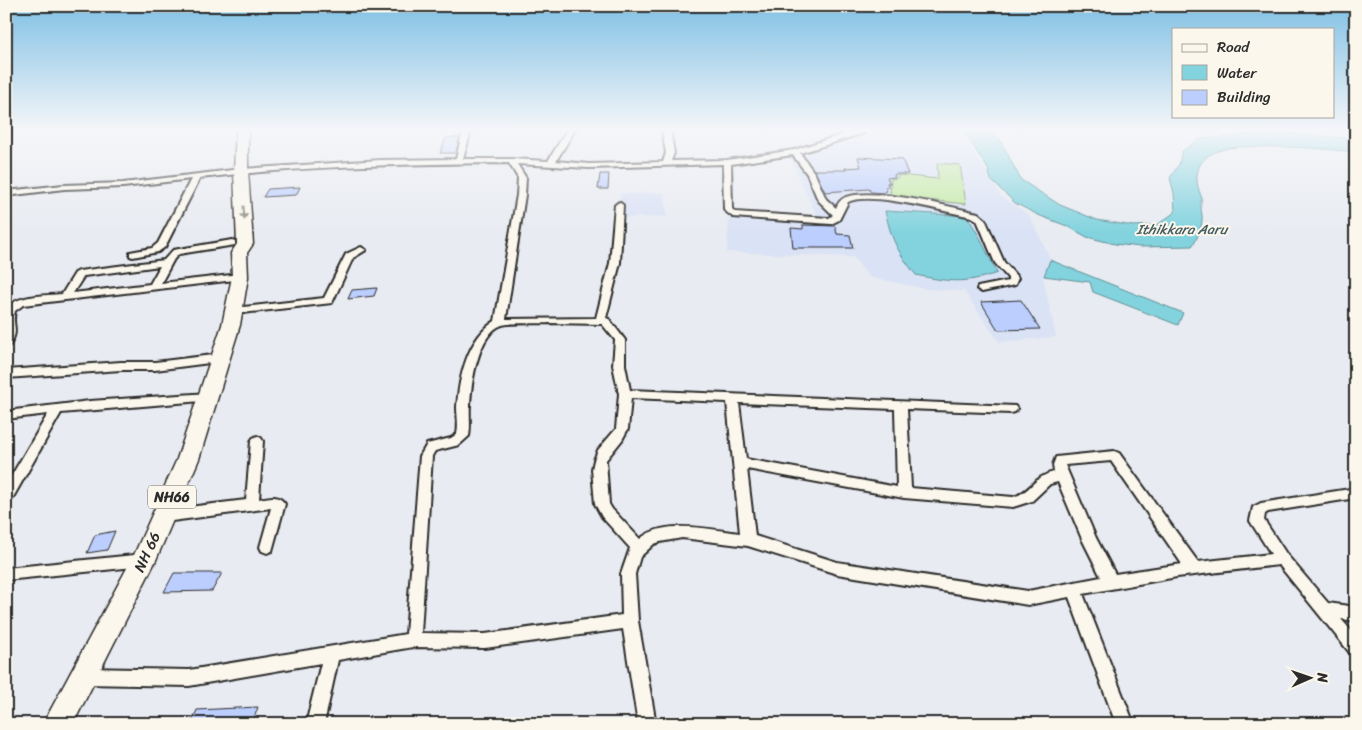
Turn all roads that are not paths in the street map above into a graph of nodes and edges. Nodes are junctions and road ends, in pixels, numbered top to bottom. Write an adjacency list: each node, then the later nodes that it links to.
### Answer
1 (236, 164): 9 (highway, NH 66 / NH66)
2 (237, 164): 9 (highway, NH 66 / NH66)
3 (348, 164): 9 (street)
4 (514, 164): 24 (street)
5 (565, 164): 6 (street)
6 (663, 164)
7 (727, 164): 13 (street)
8 (804, 164): 13 (street)
9 (236, 171): 10 (street); 14 (highway, NH 66 / NH66)
10 (197, 176): 11 (street); 16 (street)
11 (8, 196)
12 (619, 205): 23 (street)
13 (838, 215): 20 (street)
14 (236, 248): 17 (street); 18 (highway, NH 66 / NH66)
15 (361, 250): 22 (street)
16 (133, 254)
17 (167, 262): 19 (street); 21 (street)
18 (240, 277): 19 (street); 22 (highway, NH 66 / NH66)
19 (154, 286): 21 (street)
20 (982, 289)
21 (66, 296): 25 (street)
22 (234, 310): 26 (highway, NH 66 / NH66)
23 (600, 321): 24 (street); 28 (street)
24 (500, 322): 55 (street)
25 (6, 343)
26 (221, 358): 27 (street); 29 (highway, NH 66 / NH66)
27 (6, 374)
28 (625, 394): 30 (street); 45 (street)
29 (209, 397): 32 (street); 42 (highway, NH 66 / NH66)
30 (733, 398): 31 (street); 36 (street)
31 (901, 405): 33 (street); 38 (street)
32 (57, 409): 34 (street); 40 (street)
33 (1011, 409)
34 (6, 415)
35 (256, 441): 41 (street)
36 (739, 463): 38 (street); 43 (street)
37 (1062, 476): 38 (street); 48 (street); 50 (street)
38 (904, 493)
39 (1356, 493): 46 (street)
40 (6, 497)
41 (252, 506): 42 (street); 44 (street)
42 (164, 516): 47 (highway, NH 66 / NH66)
43 (748, 540): 45 (street); 51 (street)
44 (267, 547)
45 (639, 548): 54 (street)
46 (1282, 558): 48 (street); 52 (street)
47 (144, 560): 49 (street); 58 (highway, NH 66 / NH66)
48 (1193, 567): 50 (street)
49 (6, 574)
50 (1111, 582): 51 (street)
51 (1074, 591): 62 (street)
52 (1325, 609): 53 (street); 56 (street)
53 (1356, 614)
54 (630, 621): 55 (street); 61 (street)
55 (413, 640): 57 (street)
56 (1356, 648)
57 (332, 653): 58 (street); 60 (street)
58 (83, 676): 59 (highway, NH 66 / NH66)
59 (57, 724)
60 (315, 724)
61 (647, 724)
62 (1125, 724)

